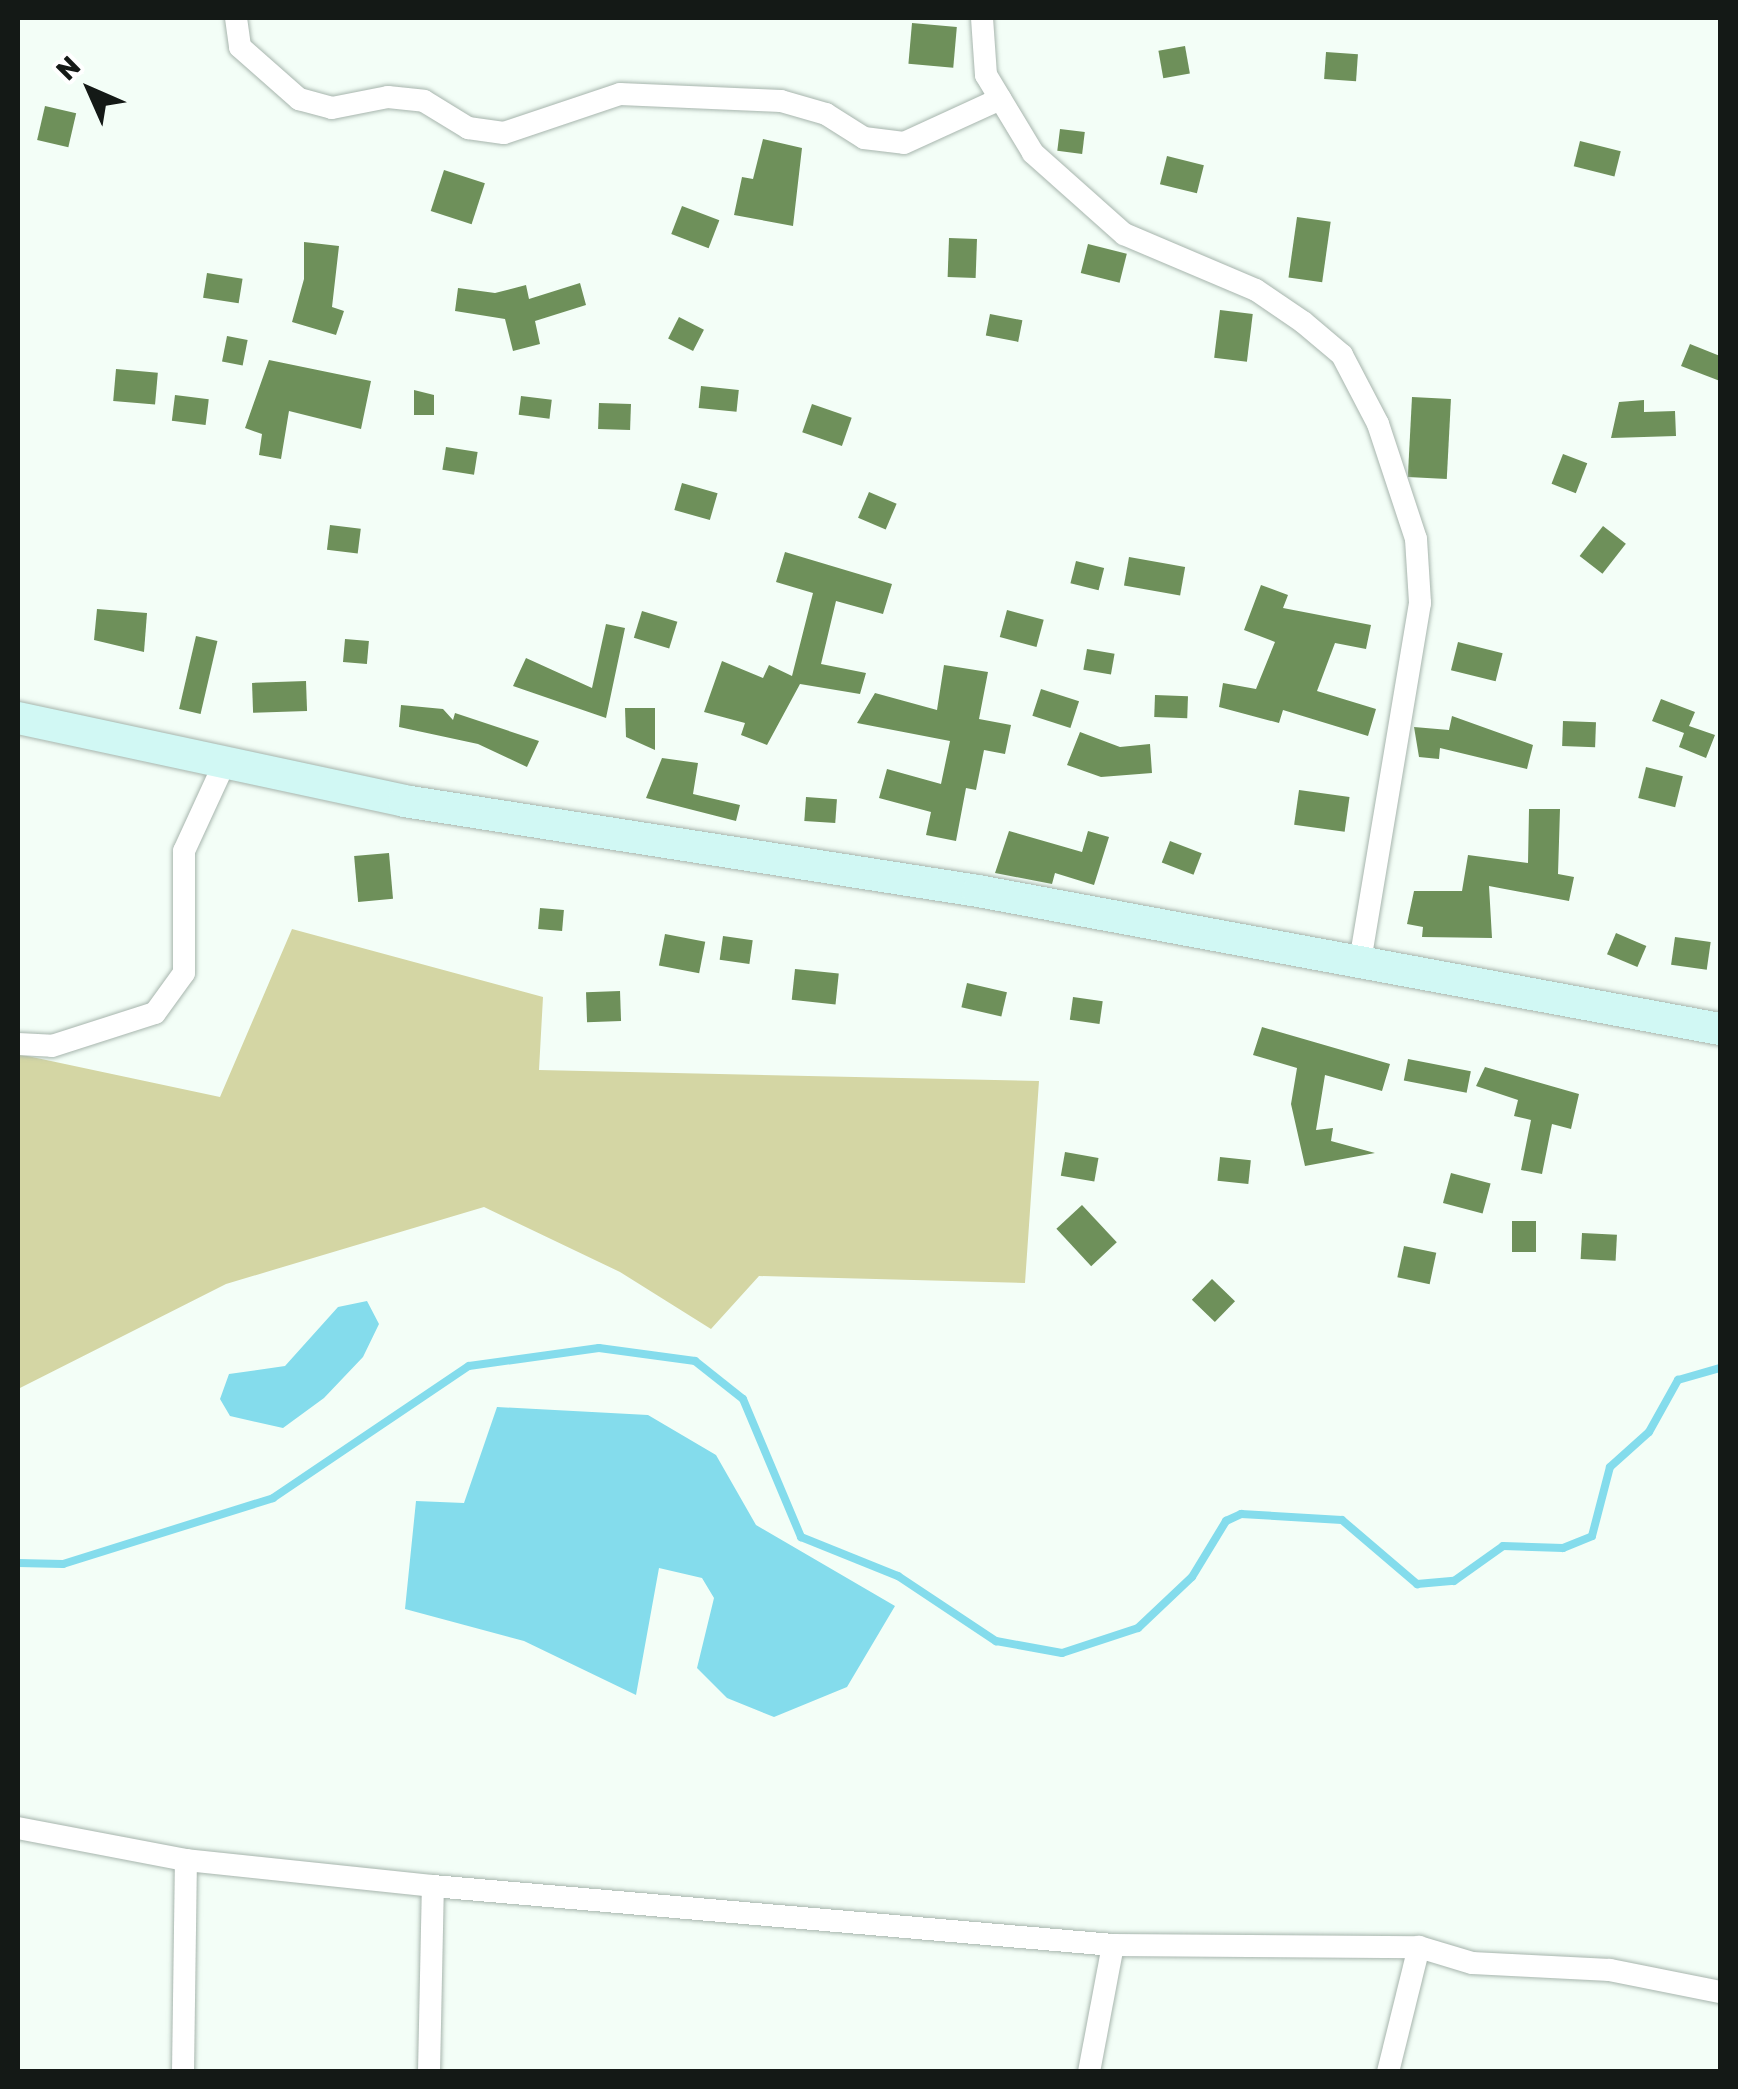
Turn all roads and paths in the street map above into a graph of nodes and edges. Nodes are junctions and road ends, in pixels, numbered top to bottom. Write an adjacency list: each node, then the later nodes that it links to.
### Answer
1 (236, 18): 3 (street)
2 (982, 18): 3 (street)
3 (1000, 99): 6 (street)
4 (18, 718): 5 (main road)
5 (224, 764): 6 (main road); 8 (street)
6 (1359, 966): 7 (main road)
7 (1720, 1029)
8 (18, 1044)
9 (18, 1828): 10 (street)
10 (186, 1860): 11 (street); 15 (street)
11 (432, 1886): 12 (street); 16 (street)
12 (1113, 1946): 13 (street); 17 (street)
13 (1419, 1947): 14 (street); 18 (street)
14 (1720, 1992)
15 (183, 2072)
16 (429, 2072)
17 (1089, 2072)
18 (1388, 2072)

